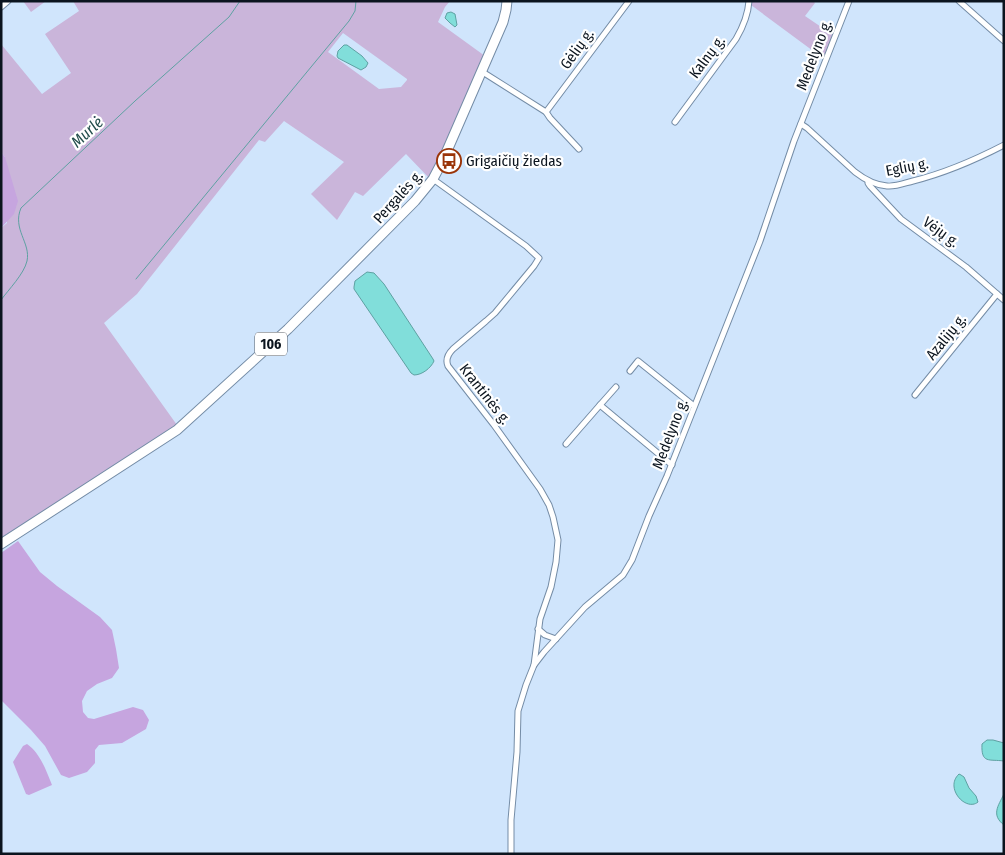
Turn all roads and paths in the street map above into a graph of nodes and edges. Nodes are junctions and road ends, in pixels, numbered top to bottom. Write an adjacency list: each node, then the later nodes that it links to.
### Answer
1 (8, 1): 7 (street)
2 (507, 1): 9 (main road, Pergalės g. / 106)
3 (628, 1): 10 (street, Gėlių g.)
4 (749, 1): 11 (street, Kalnų g.)
5 (848, 1): 12 (street, Medelyno g.)
6 (959, 1): 8 (street)
7 (1, 6)
8 (1004, 41)
9 (481, 71): 10 (street); 15 (main road, Pergalės g. / 106)
10 (546, 112): 14 (street)
11 (675, 122)
12 (801, 124): 16 (street, Eglių g.); 23 (street, Medelyno g.)
13 (1004, 145): 16 (street, Eglių g.)
14 (579, 149)
15 (433, 180): 26 (main road, Pergalės g. / 106); 27 (street, Krantinės g.)
16 (868, 181): 17 (street, Vėjų g.)
17 (997, 294): 18 (street, Vėjų g.); 21 (street, Azalijų g.)
18 (1004, 300)
19 (630, 371): 23 (street)
20 (616, 387): 22 (street)
21 (915, 395)
22 (600, 405): 24 (street); 25 (street)
23 (694, 406): 25 (street, Medelyno g.)
24 (566, 444)
25 (672, 465): 28 (street, Medelyno g.)
26 (1, 544)
27 (538, 629): 28 (street); 29 (street, Krantinės g.)
28 (556, 639): 29 (street, Medelyno g.)
29 (534, 665): 30 (street, Medelyno g.)
30 (511, 854)

